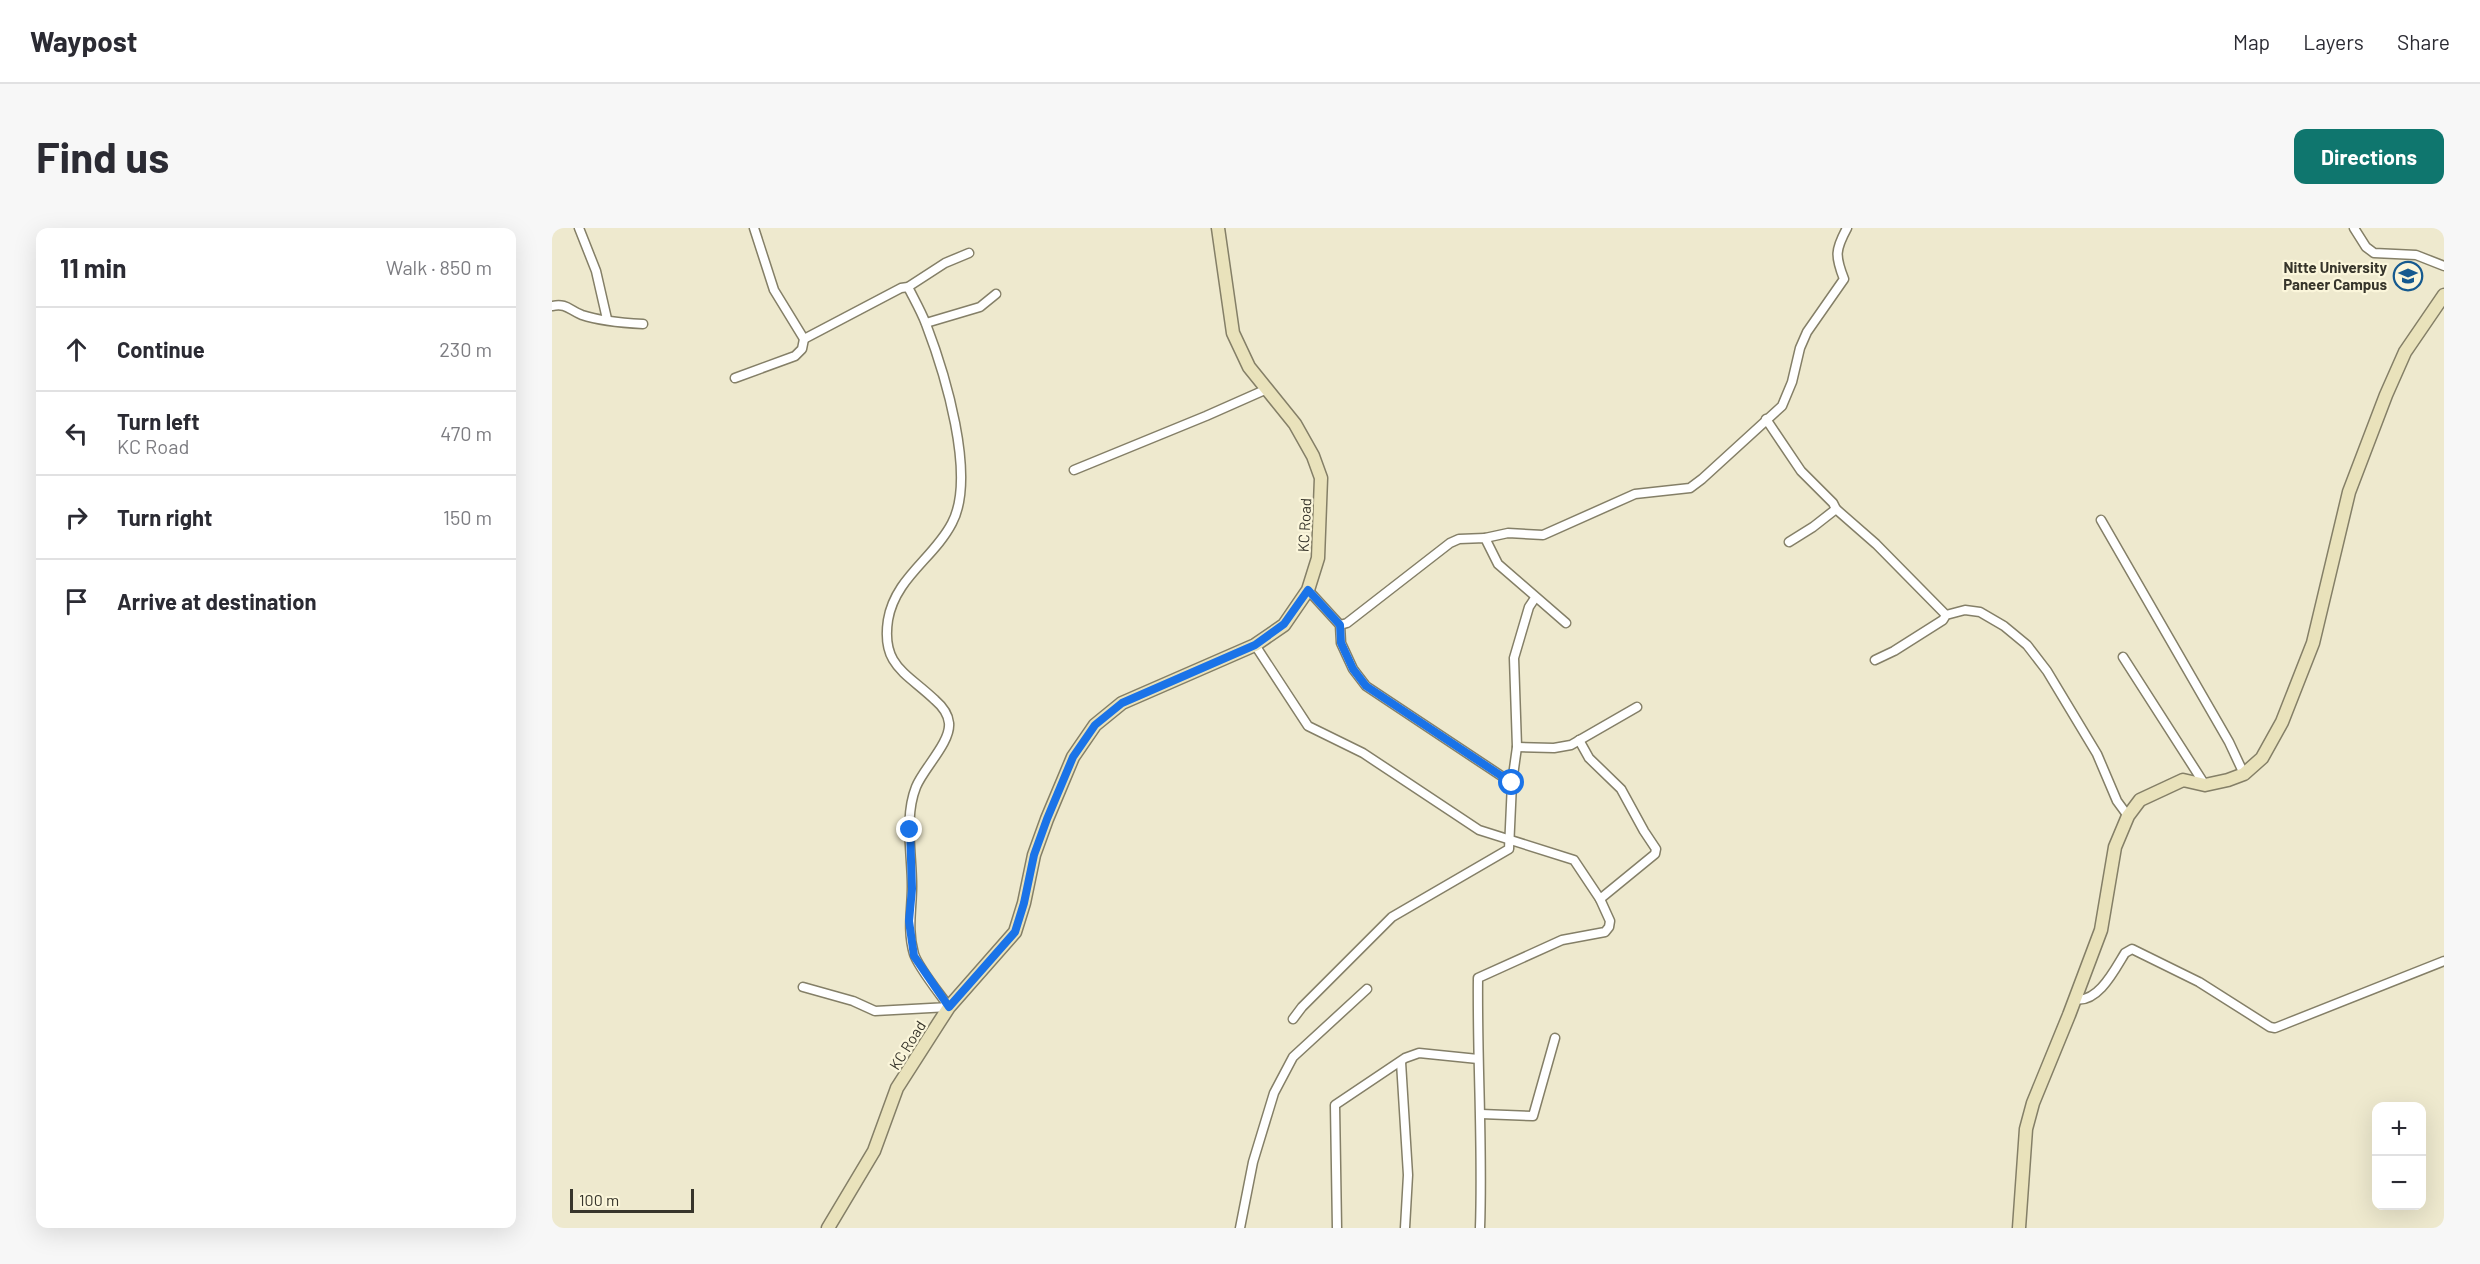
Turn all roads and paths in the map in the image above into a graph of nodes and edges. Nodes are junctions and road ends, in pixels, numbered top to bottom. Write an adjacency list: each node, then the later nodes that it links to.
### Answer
1 (579, 228): 12 (street)
2 (754, 228): 15 (street)
3 (1218, 228): 17 (main road, KC Road)
4 (1847, 228): 18 (street)
5 (2354, 228): 7 (street)
6 (969, 253): 8 (street)
7 (2444, 266)
8 (908, 287): 13 (street); 15 (street)
9 (996, 294): 13 (street)
10 (2444, 295): 35 (main road)
11 (552, 306): 12 (street)
12 (607, 319): 14 (street)
13 (926, 323): 45 (street)
14 (643, 324)
15 (804, 339): 16 (street)
16 (735, 378)
17 (1267, 389): 19 (street); 24 (main road, KC Road)
18 (1766, 419): 20 (street); 22 (street)
19 (1074, 470)
20 (1836, 509): 23 (street); 26 (street)
21 (2101, 520): 35 (street)
22 (1485, 538): 25 (street); 28 (street)
23 (1789, 542)
24 (1308, 590): 28 (street); 29 (main road, KC Road)
25 (1535, 598): 27 (street); 34 (street)
26 (1946, 615): 31 (street); 38 (street)
27 (1566, 623)
28 (1340, 625): 36 (street)
29 (1255, 645): 39 (street); 45 (main road, KC Road)
30 (2123, 657): 37 (street)
31 (1875, 660)
32 (1637, 707): 33 (street)
33 (1579, 740): 34 (street); 40 (street)
34 (1517, 747): 36 (street)
35 (2244, 774): 37 (main road)
36 (1512, 783): 39 (street)
37 (2205, 784): 38 (main road)
38 (2128, 816): 44 (main road)
39 (1511, 841): 40 (street); 46 (street)
40 (1600, 899): 48 (street)
41 (2444, 962): 44 (street)
42 (803, 987): 45 (street)
43 (1367, 989): 52 (street)
44 (2075, 999): 56 (main road)
45 (949, 1007): 51 (main road, KC Road)
46 (1293, 1019)
47 (1556, 1038): 50 (street)
48 (1478, 1059): 49 (street); 50 (street)
49 (1401, 1062): 53 (street); 54 (street)
50 (1481, 1114): 55 (street)
51 (828, 1228)
52 (1240, 1228)
53 (1337, 1228)
54 (1405, 1228)
55 (1480, 1228)
56 (2019, 1228)

